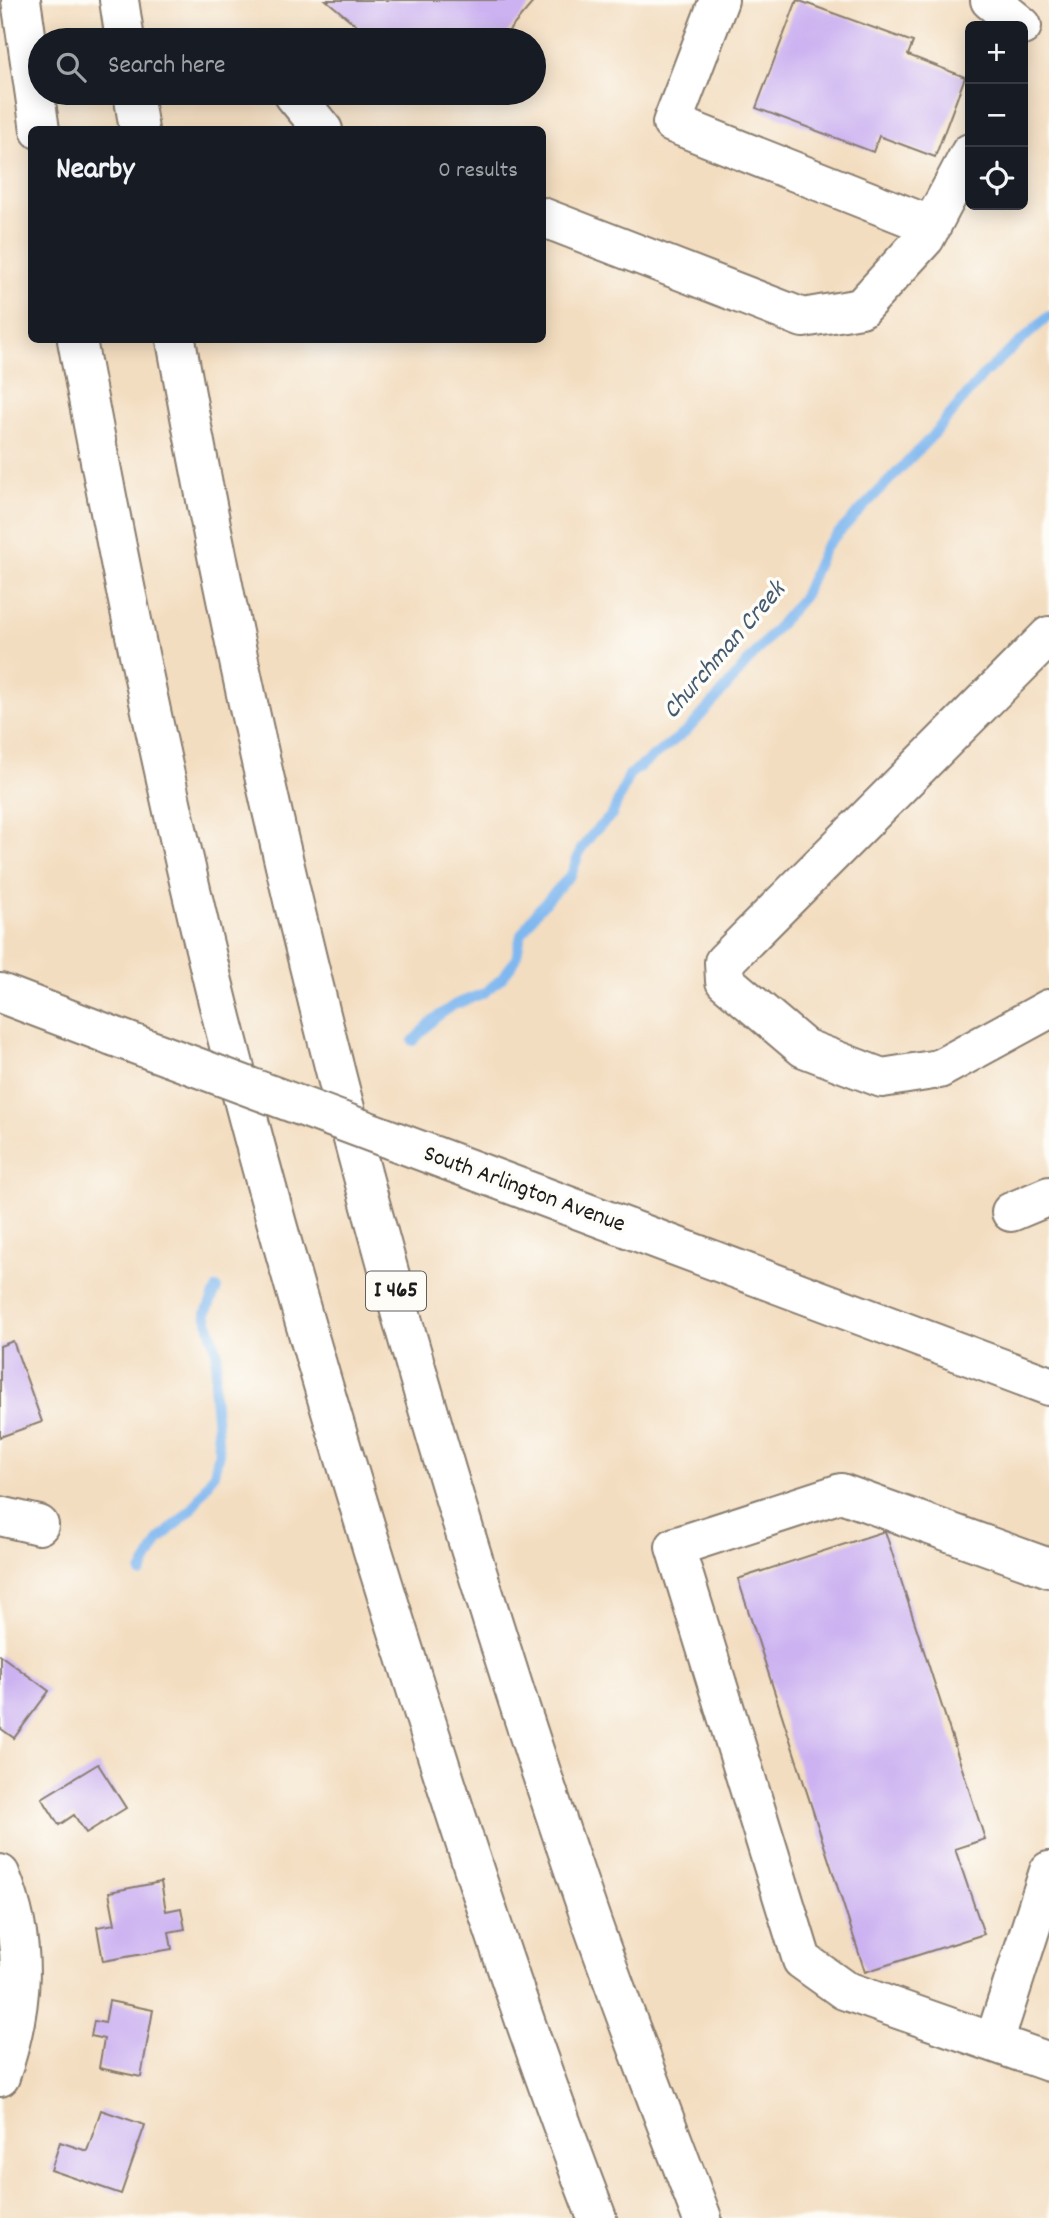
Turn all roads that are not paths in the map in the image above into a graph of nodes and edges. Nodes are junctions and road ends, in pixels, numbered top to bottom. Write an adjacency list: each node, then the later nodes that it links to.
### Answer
1 (21, 0): 7 (main road)
2 (119, 0): 5 (main road)
3 (719, 0): 16 (main road)
4 (990, 0): 6 (main road)
5 (123, 28)
6 (1030, 34)
7 (28, 48)
8 (36, 105): 11 (main road)
9 (135, 105): 12 (main road)
10 (302, 105): 13 (main road)
11 (39, 126)
12 (138, 126)
13 (320, 126)
14 (965, 163): 16 (main road)
15 (546, 219): 16 (main road)
16 (932, 226)
17 (78, 343): 31 (main road)
18 (177, 343): 32 (main road, I 465)
19 (1049, 636): 21 (main road)
20 (0, 993): 22 (main road, South Arlington Avenue, bridge)
21 (1049, 1009)
22 (1049, 1386)
23 (0, 1516): 24 (main road)
24 (39, 1525)
25 (1049, 1568): 28 (main road)
26 (1049, 1871): 28 (main road)
27 (5, 1886): 30 (main road)
28 (994, 2042): 29 (main road)
29 (1049, 2062)
30 (0, 2077)
31 (597, 2218)
32 (702, 2218)

